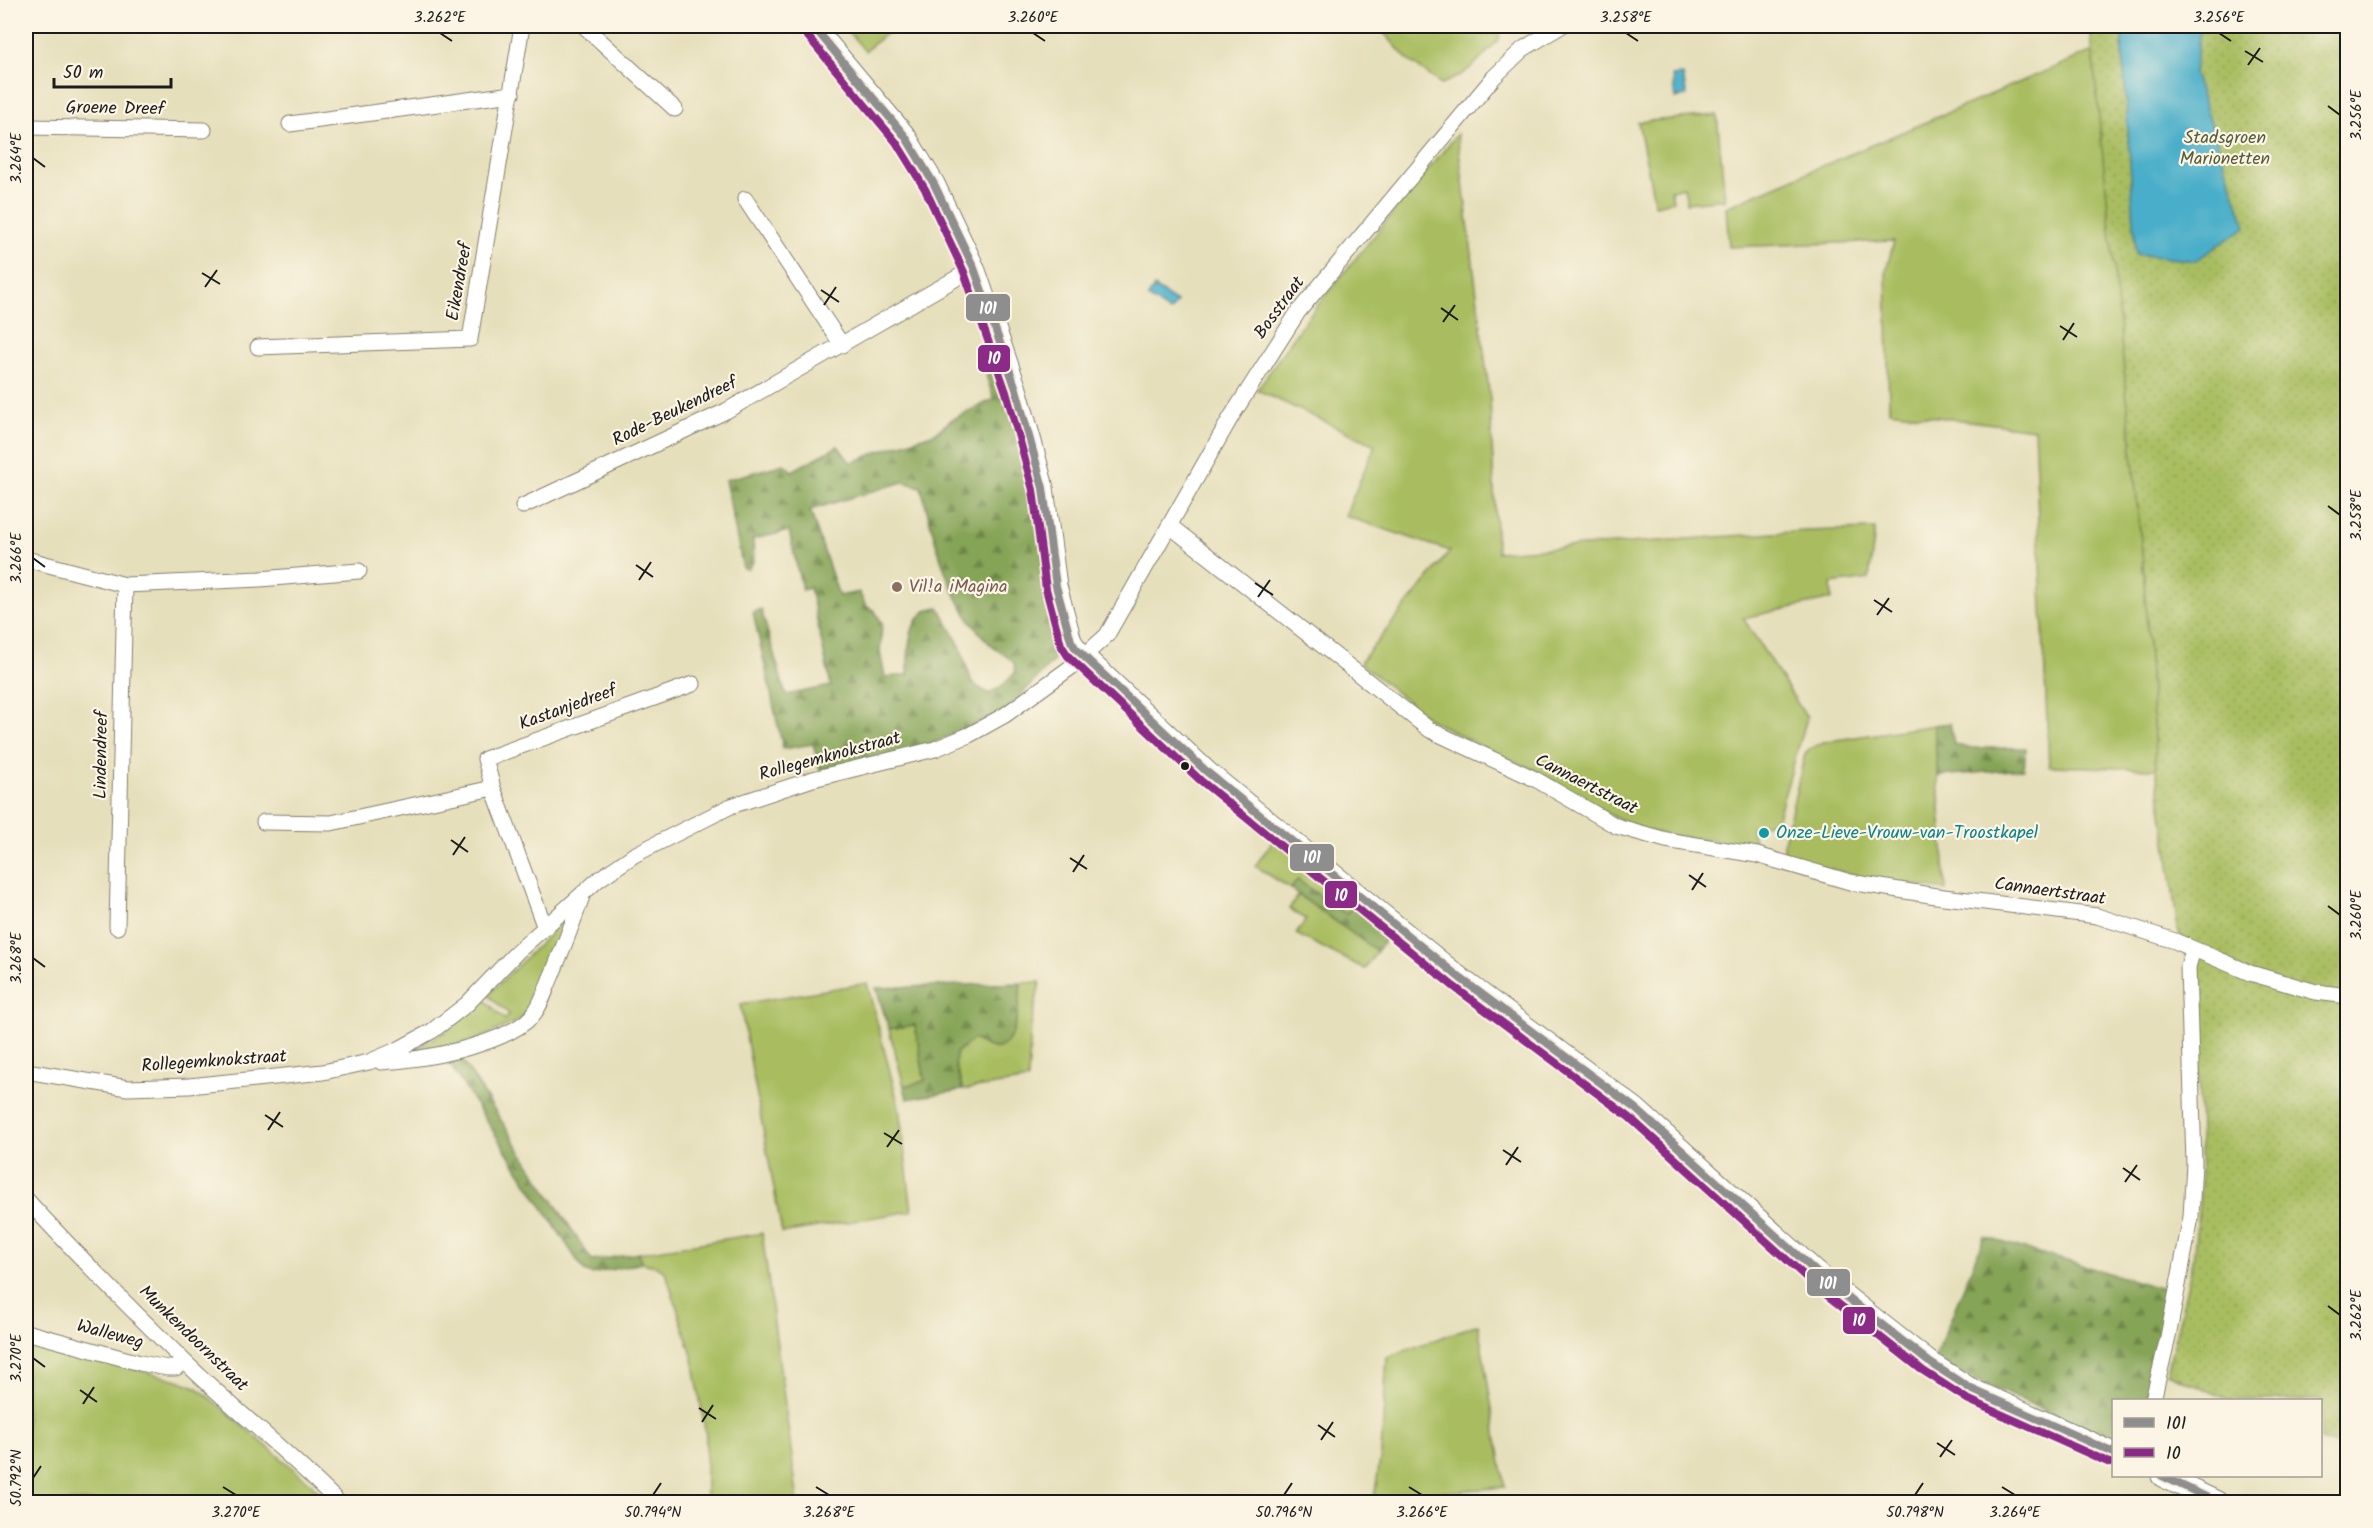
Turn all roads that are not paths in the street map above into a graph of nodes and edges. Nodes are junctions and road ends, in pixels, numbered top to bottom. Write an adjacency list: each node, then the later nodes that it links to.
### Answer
1 (522, 26): 5 (street, Eikendreef)
2 (584, 26): 6 (street)
3 (813, 26): 11 (street)
4 (1561, 26): 15 (street, Bosstraat)
5 (512, 94): 7 (street); 13 (street, Eikendreef)
6 (675, 110)
7 (290, 124)
8 (26, 127): 9 (street, Groene Dreef)
9 (204, 130)
10 (745, 199): 12 (street)
11 (974, 268): 12 (street, Rode-Beukendreef); 19 (street)
12 (842, 345): 14 (street, Rode-Beukendreef)
13 (258, 347)
14 (523, 506)
15 (1170, 526): 19 (street, Bosstraat); 26 (street, Cannaertstraat)
16 (26, 560): 18 (street)
17 (359, 571): 18 (street)
18 (125, 585): 24 (street, Lindendreef)
19 (1084, 656): 23 (street, Rollegemknokstraat); 34 (street)
20 (693, 684): 21 (street, Kastanjedreef)
21 (493, 788): 22 (street); 25 (street, Kastanjedreef)
22 (264, 822)
23 (584, 892): 25 (street, Rollegemknokstraat); 28 (street, Rollegemknokstraat)
24 (117, 927)
25 (544, 928): 28 (street, Rollegemknokstraat)
26 (2193, 950): 27 (street, Cannaertstraat); 33 (street)
27 (2348, 996)
28 (369, 1062): 29 (street, Rollegemknokstraat)
29 (26, 1071)
30 (26, 1198): 32 (street, Munkendoornstraat)
31 (26, 1332): 32 (street, Walleweg)
32 (183, 1361): 36 (street, Munkendoornstraat)
33 (2153, 1399)
34 (2112, 1452)
35 (2164, 1477): 37 (street)
36 (338, 1503)
37 (2217, 1503)

